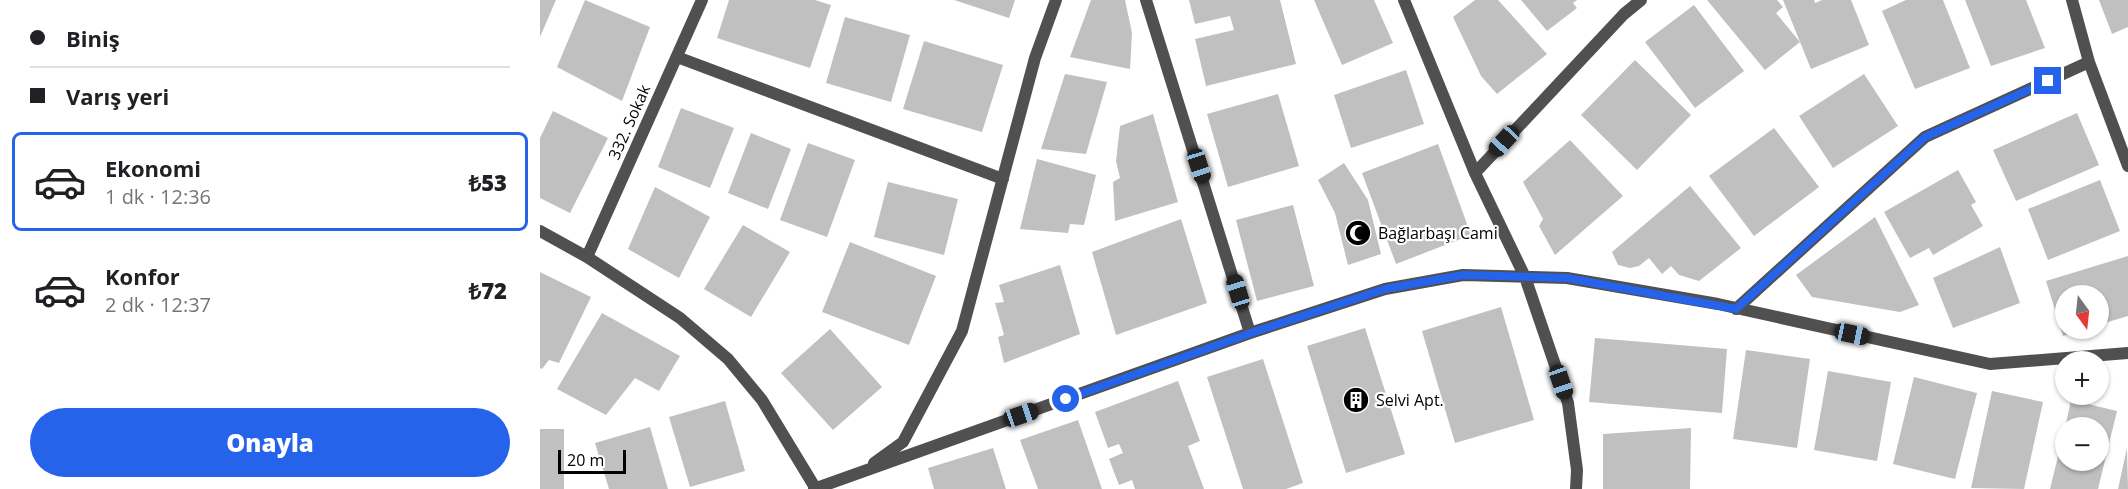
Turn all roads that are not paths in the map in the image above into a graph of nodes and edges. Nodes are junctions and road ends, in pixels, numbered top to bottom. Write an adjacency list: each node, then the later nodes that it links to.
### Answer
1 (702, 0): 7 (street, 332. Sokak)
2 (1056, 0): 11 (street)
3 (1146, 0): 16 (street)
4 (1404, 0): 10 (street)
5 (1641, 0): 10 (street)
6 (2072, 0): 8 (street)
7 (677, 57): 11 (street); 13 (street, 332. Sokak)
8 (2089, 62): 9 (street); 15 (street)
9 (2128, 166)
10 (1475, 173): 14 (street)
11 (1003, 178): 18 (street)
12 (540, 231): 13 (street)
13 (587, 257): 19 (street)
14 (1524, 278): 15 (street); 16 (street); 20 (street)
15 (1736, 309): 17 (street)
16 (1251, 333): 18 (street)
17 (2128, 353)
18 (864, 471): 19 (street)
19 (815, 489)
20 (1576, 489)

